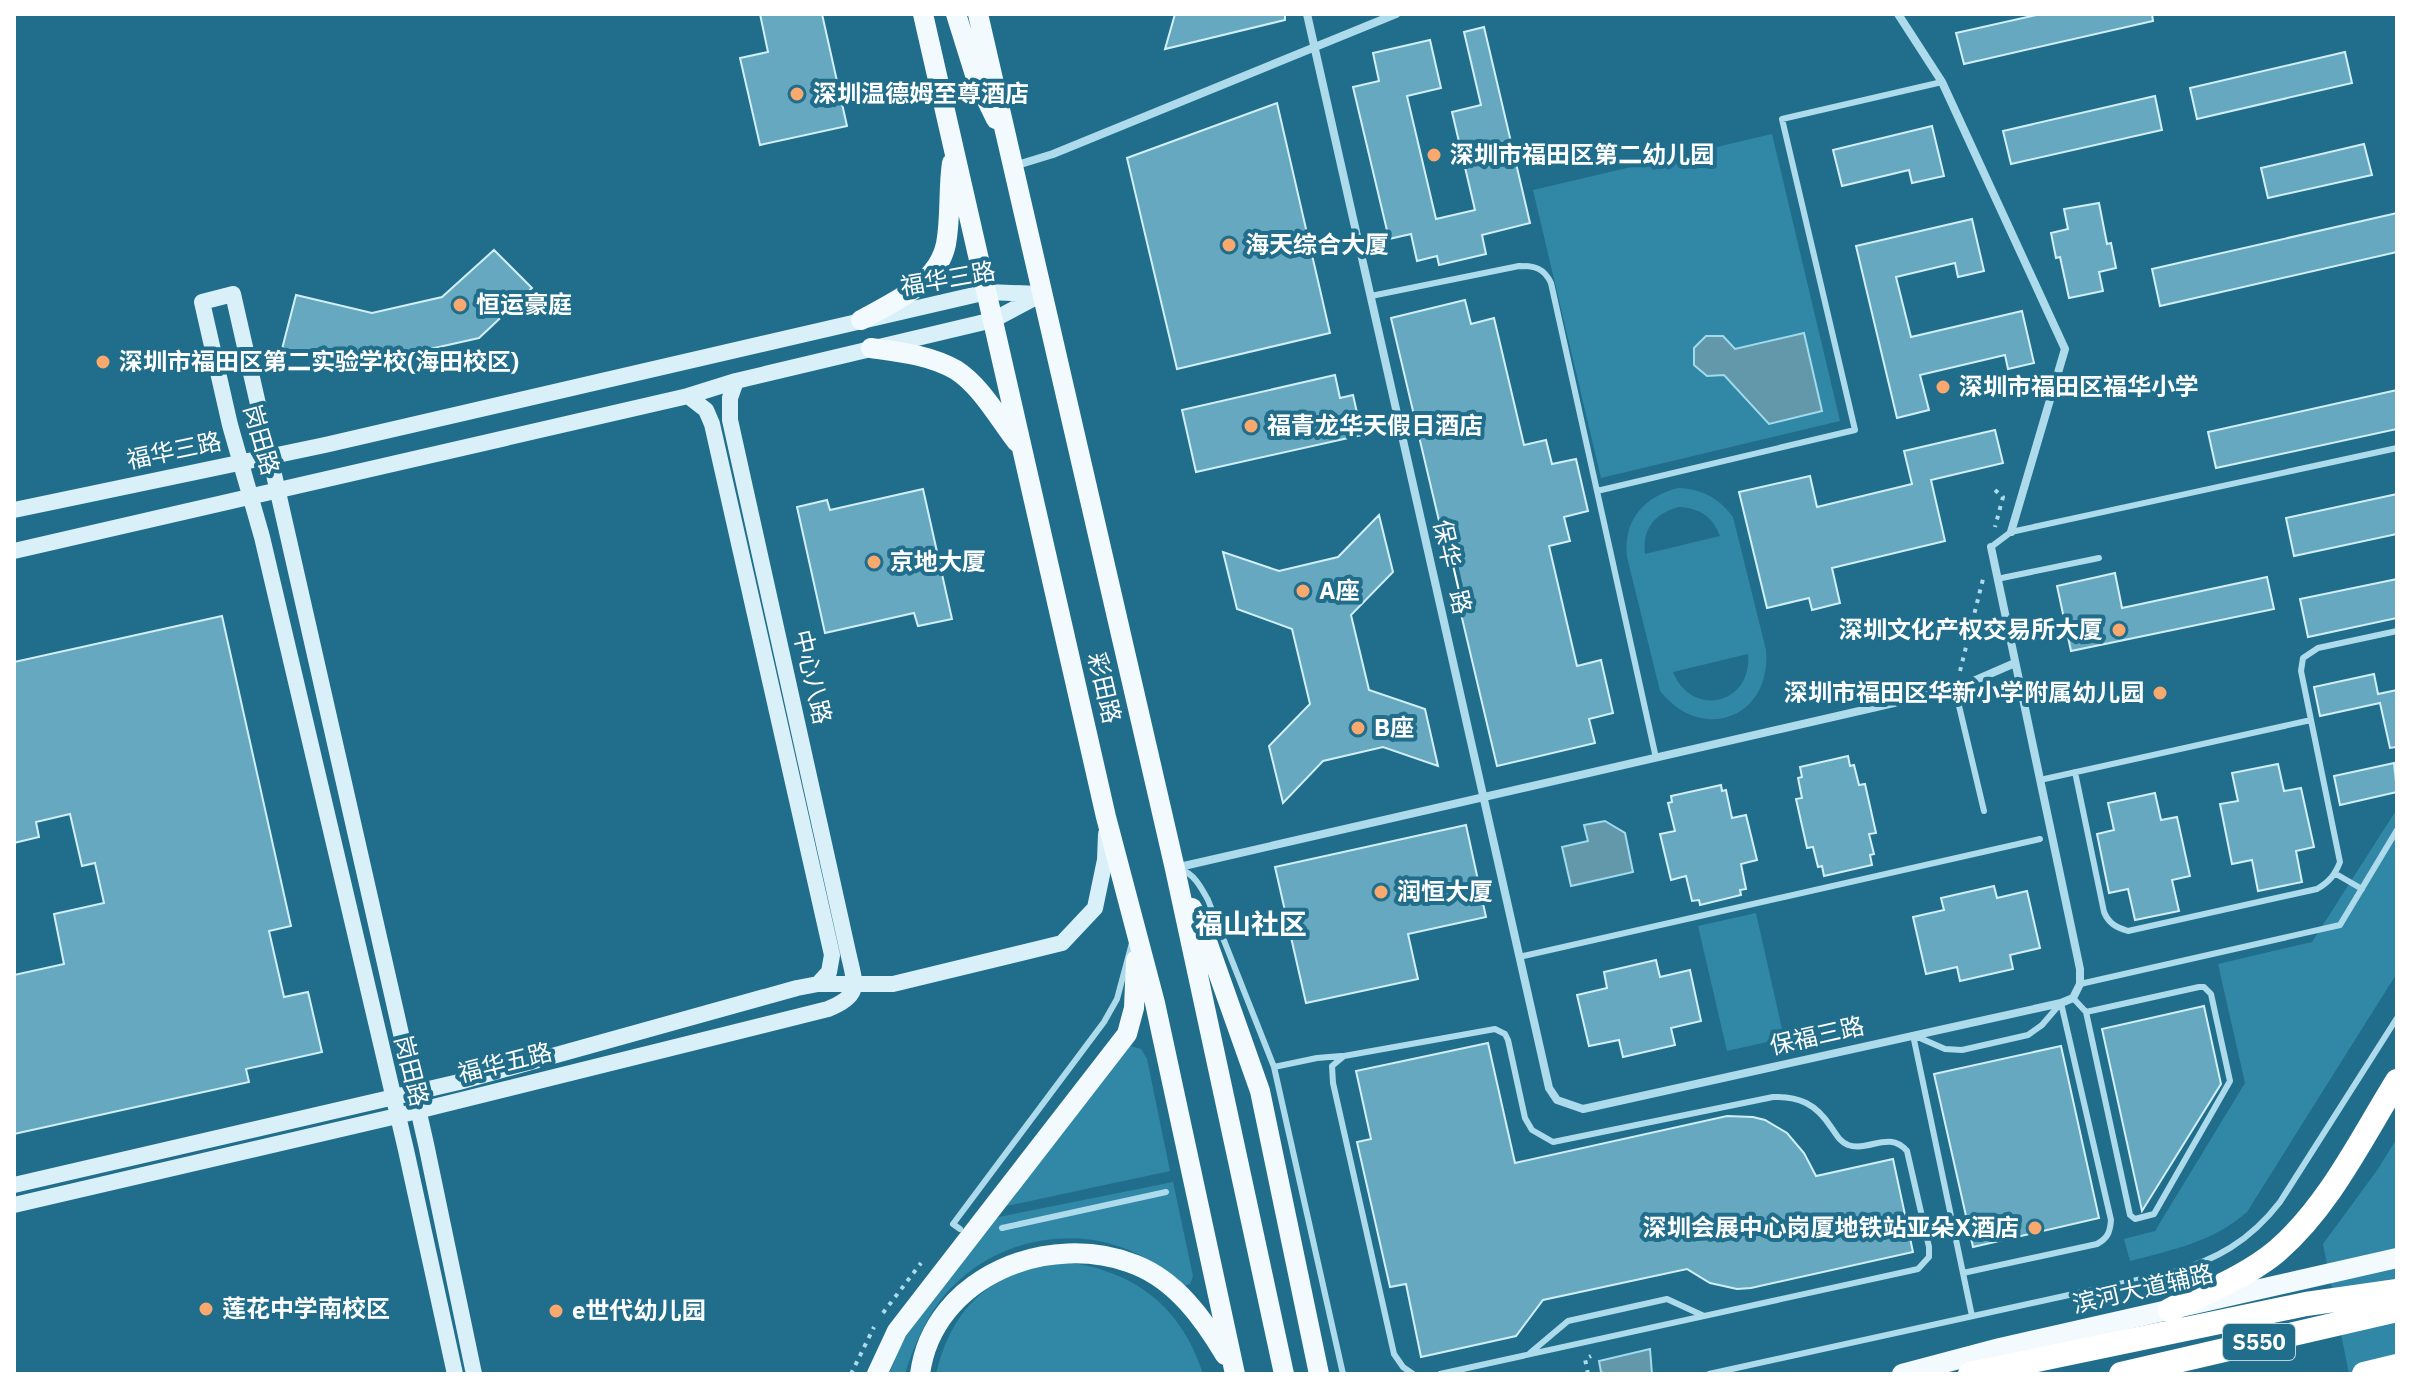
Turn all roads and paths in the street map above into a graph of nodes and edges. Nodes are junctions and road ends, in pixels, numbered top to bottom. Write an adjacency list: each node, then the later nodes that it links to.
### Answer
1 (956, 14): 9 (main road)
2 (978, 14): 9 (main road, 彩田路)
3 (1307, 14): 7 (street, 保华一路)
4 (1396, 14): 7 (street)
5 (1898, 14): 8 (street)
6 (922, 20): 10 (main road, 彩田路)
7 (1314, 47): 11 (street); 14 (street, 保华一路)
8 (1942, 82): 26 (lane); 29 (street)
9 (1007, 135): 11 (main road, 彩田路)
10 (954, 152): 12 (main road, 彩田路); 15 (main road)
11 (1014, 166): 13 (main road, 彩田路)
12 (987, 292): 13 (street, 福华三路); 15 (street, 福华三路); 16 (main road, 彩田路)
13 (1042, 294): 16 (street, 福华三路); 46 (main road, 彩田路)
14 (1371, 296): 26 (lane); 41 (street, 保华一路)
15 (861, 320): 22 (street, 福华三路)
16 (993, 320): 17 (street, 福华三路); 20 (main road, 彩田路)
17 (871, 348): 18 (street, 福华三路); 20 (main road)
18 (736, 381): 19 (street, 福华三路); 52 (street, 中心八路)
19 (688, 396): 25 (street, 福华三路); 51 (street, 中心八路)
20 (1022, 448): 43 (main road, 彩田路)
21 (2397, 448): 29 (lane)
22 (271, 456): 23 (street, 福华三路); 23 (street, 岗田路); 25 (street, 岗田路)
23 (241, 462): 27 (street, 岗田路); 28 (street, 福华三路)
24 (1995, 490): 30 (path)
25 (278, 491): 27 (street, 福华三路); 64 (street, 岗田路)
26 (1597, 491): 38 (lane)
27 (253, 496): 31 (street, 福华三路); 65 (street, 岗田路)
28 (14, 510)
29 (2011, 532): 30 (lane)
30 (1991, 547): 33 (street); 36 (path)
31 (14, 551)
32 (2099, 558): 33 (lane)
33 (1997, 579): 35 (street)
34 (2397, 631): 37 (lane)
35 (2015, 663): 36 (street); 40 (street)
36 (1955, 689): 38 (street); 42 (lane)
37 (2311, 720): 39 (lane); 47 (lane)
38 (1656, 758): 41 (street)
39 (2075, 772): 40 (lane); 47 (lane)
40 (2040, 780): 53 (street)
41 (1484, 797): 46 (street); 50 (street, 保华一路)
42 (1984, 811)
43 (1106, 817): 49 (main road, 彩田路); 52 (street, 福华五路)
44 (2397, 830): 48 (lane)
45 (2040, 839): 50 (lane)
46 (1175, 869): 61 (lane); 90 (main road, 彩田路); 91 (main road)
47 (2336, 874): 48 (lane)
48 (2362, 889): 53 (lane)
49 (1136, 932): 74 (lane); 85 (main road, 彩田路); 88 (main road)
50 (1519, 957): 66 (street, 保华一路)
51 (818, 984): 52 (street, 福华五路); 64 (street, 福华五路)
52 (855, 984): 67 (street, 福华五路)
53 (2080, 984): 54 (street)
54 (2073, 998): 55 (street, 保福三路); 56 (lane)
55 (2061, 1003): 58 (street, 保福三路); 58 (lane); 77 (lane)
56 (2086, 1012): 56 (lane)
57 (2397, 1018): 82 (lane)
58 (1913, 1035): 66 (street, 保福三路); 77 (lane)
59 (1344, 1056): 60 (lane); 62 (lane); 81 (lane)
60 (1317, 1058): 61 (lane); 62 (lane)
61 (1274, 1067): 69 (lane)
62 (1332, 1074): 93 (lane)
63 (2397, 1081): 79 (highway)
64 (413, 1092): 65 (street, 福华五路); 67 (street, 岗田路)
65 (393, 1096): 68 (street, 岗田路); 71 (street, 福华五路)
66 (1583, 1109)
67 (417, 1110): 68 (street, 福华五路); 87 (street, 岗田路)
68 (397, 1116): 73 (street, 福华五路); 86 (street, 岗田路)
69 (1296, 1163): 70 (lane); 92 (lane)
70 (1285, 1165)
71 (14, 1185)
72 (1166, 1192): 75 (lane)
73 (14, 1205)
74 (956, 1226)
75 (1002, 1228)
76 (2397, 1258): 79 (main road, 滨河大道辅路)
77 (1963, 1273): 82 (lane)
78 (2397, 1291): 97 (highway)
79 (2170, 1310): 96 (main road, 滨河大道辅路)
80 (2397, 1310): 98 (highway, S550)
81 (1704, 1316): 83 (lane); 83 (lane)
82 (1972, 1316): 95 (lane)
83 (1527, 1355): 94 (lane)
84 (2397, 1366): 99 (highway)
85 (1235, 1373): 89 (main road)
86 (455, 1374)
87 (474, 1374)
88 (877, 1374)
89 (920, 1374)
90 (1284, 1374)
91 (1319, 1374)
92 (1343, 1374)
93 (1413, 1374)
94 (1440, 1374)
95 (1709, 1374)
96 (1902, 1374)
97 (1970, 1374)
98 (2121, 1374)
99 (2364, 1374)

